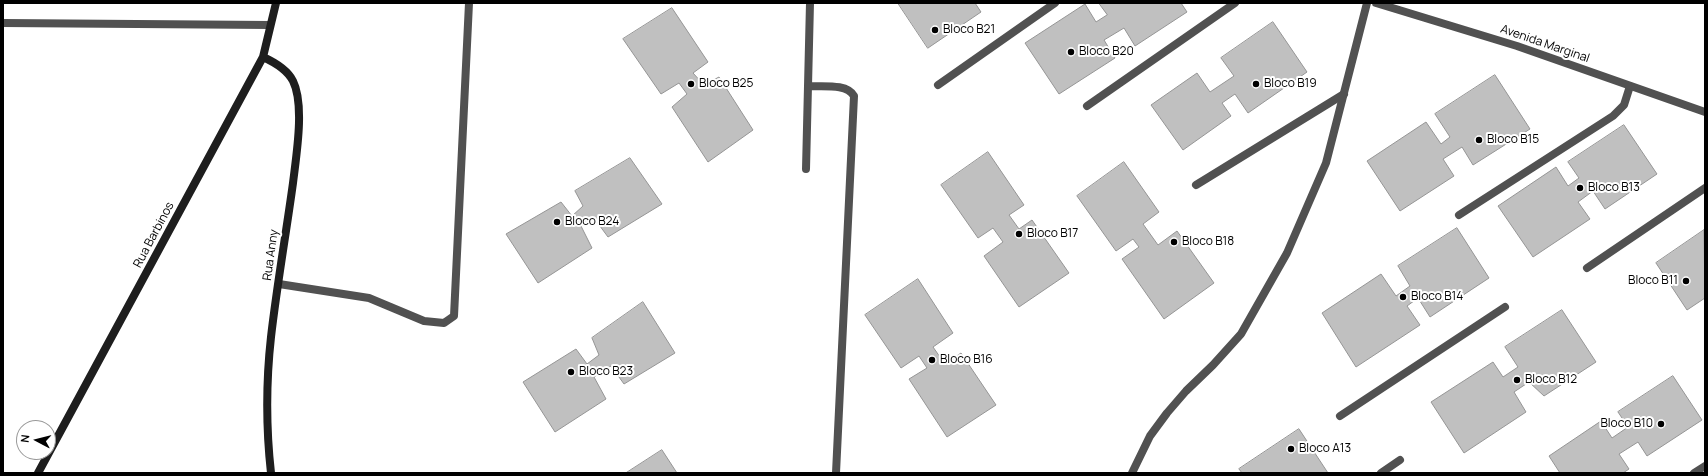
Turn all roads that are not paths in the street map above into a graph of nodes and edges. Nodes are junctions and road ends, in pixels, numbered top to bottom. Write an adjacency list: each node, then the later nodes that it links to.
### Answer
1 (276, 3): 9 (street, Rua Barbinos)
2 (469, 3): 22 (street)
3 (810, 3): 12 (street)
4 (1055, 3): 11 (street)
5 (1235, 3): 15 (street)
6 (1367, 3): 14 (street)
7 (1376, 3): 13 (street, Avenida Marginal)
8 (3, 23): 9 (street)
9 (270, 25): 10 (street, Rua Barbinos)
10 (263, 57): 22 (street, Rua Anny); 27 (street, Rua Barbinos)
11 (938, 85)
12 (808, 86): 17 (street); 29 (street)
13 (1630, 86): 16 (street, Avenida Marginal); 20 (street)
14 (1344, 94): 18 (street); 30 (street)
15 (1086, 106)
16 (1705, 112)
17 (806, 169)
18 (1196, 185)
19 (1705, 188): 21 (street)
20 (1459, 215)
21 (1587, 268)
22 (279, 284): 28 (street, Rua Anny)
23 (1505, 307): 24 (street)
24 (1340, 416)
25 (1400, 460): 31 (street)
26 (1705, 466): 32 (street)
27 (38, 473)
28 (271, 473)
29 (836, 473)
30 (1132, 473)
31 (1381, 473)
32 (1694, 473)

